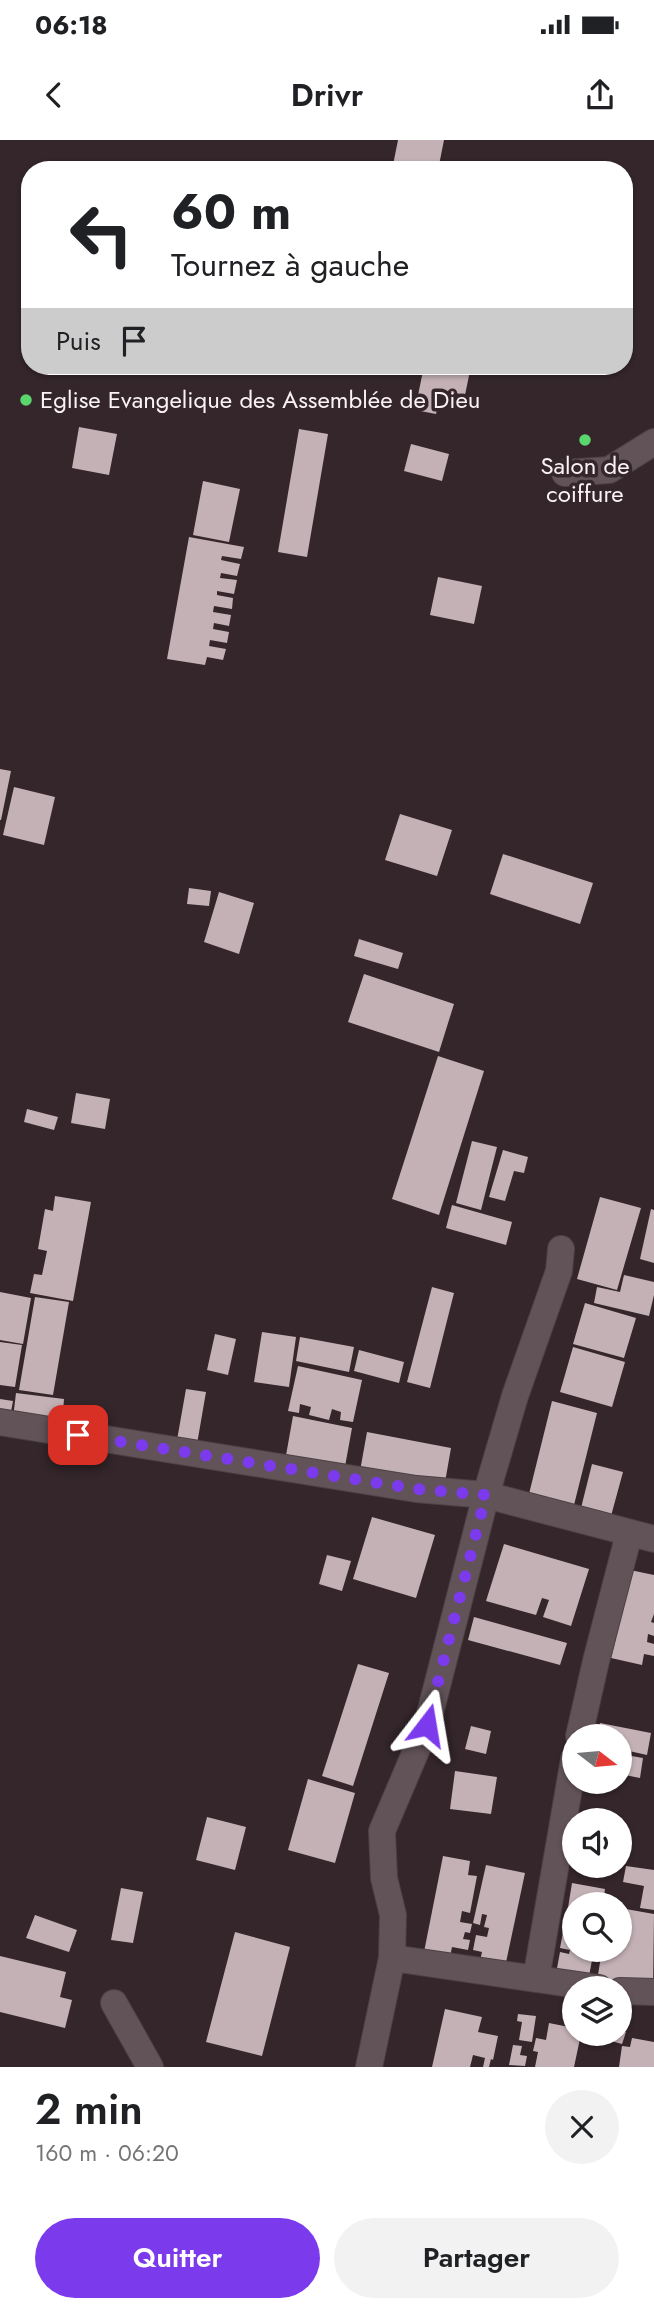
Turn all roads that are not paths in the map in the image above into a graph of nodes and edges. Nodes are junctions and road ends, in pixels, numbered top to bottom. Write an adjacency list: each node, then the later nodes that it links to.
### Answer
1 (654, 442): 2 (street)
2 (565, 473)
3 (561, 1249): 5 (street)
4 (0, 1422): 5 (street)
5 (486, 1495): 6 (street); 9 (street)
6 (642, 1536): 7 (street)
7 (582, 1724)
8 (568, 1794): 10 (street)
9 (392, 1958): 10 (street); 16 (street)
10 (536, 1979): 11 (street)
11 (562, 1983)
12 (632, 1991): 13 (street)
13 (654, 1992)
14 (114, 2003): 15 (street)
15 (150, 2067)
16 (369, 2067)

